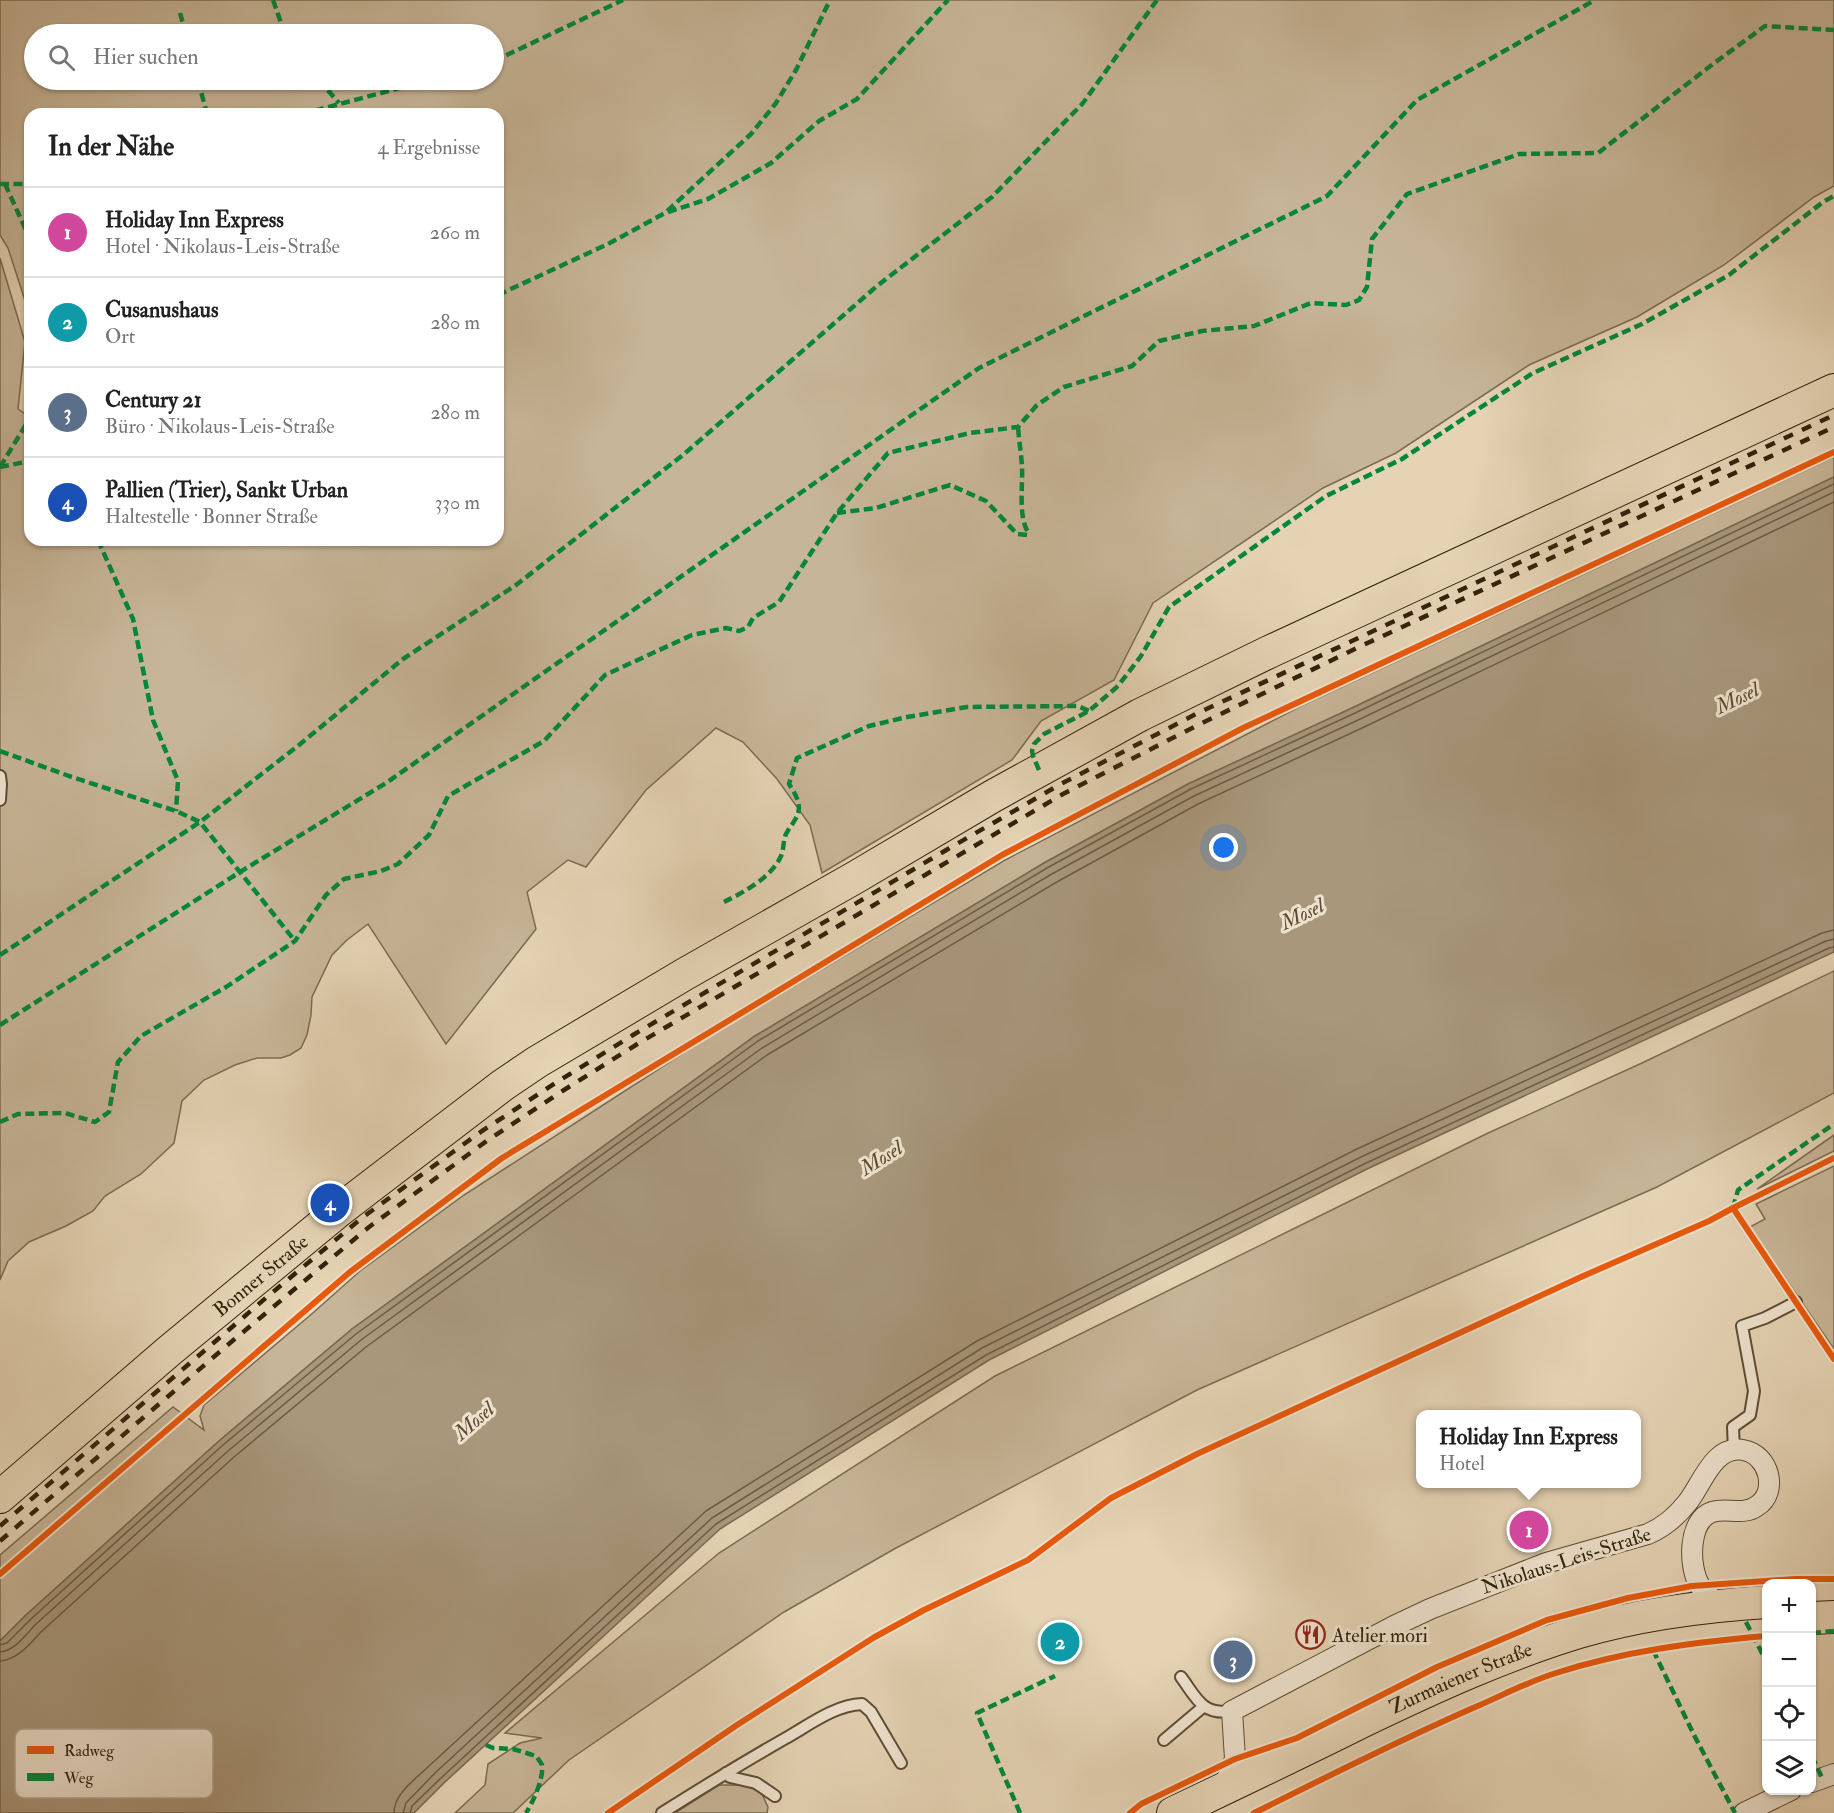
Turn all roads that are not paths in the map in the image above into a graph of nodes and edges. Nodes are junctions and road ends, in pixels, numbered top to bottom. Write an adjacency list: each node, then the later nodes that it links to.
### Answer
1 (1834, 390): 6 (main road, Bonner Straße)
2 (0, 776): 3 (lane)
3 (0, 800)
4 (1796, 1302): 5 (lane)
5 (1734, 1450): 10 (street); 16 (street, Nikolaus-Leis-Straße)
6 (0, 1497)
7 (1834, 1599): 8 (main road)
8 (1816, 1600)
9 (1762, 1602): 10 (main road, Zurmaiener Straße)
10 (1719, 1605): 24 (main road, Zurmaiener Straße)
11 (1834, 1617): 12 (main road)
12 (1816, 1618)
13 (1762, 1621): 24 (main road, Zurmaiener Straße)
14 (1181, 1677): 15 (lane)
15 (1203, 1707): 16 (lane); 17 (lane)
16 (1232, 1711): 24 (street)
17 (1164, 1740)
18 (901, 1763): 19 (lane)
19 (726, 1773): 23 (lane); 25 (lane)
20 (1834, 1774): 21 (street)
21 (1816, 1781)
22 (1782, 1795): 27 (street)
23 (775, 1796)
24 (1222, 1801): 26 (main road, Zurmaiener Straße)
25 (662, 1813)
26 (1173, 1813)
27 (1744, 1813)

